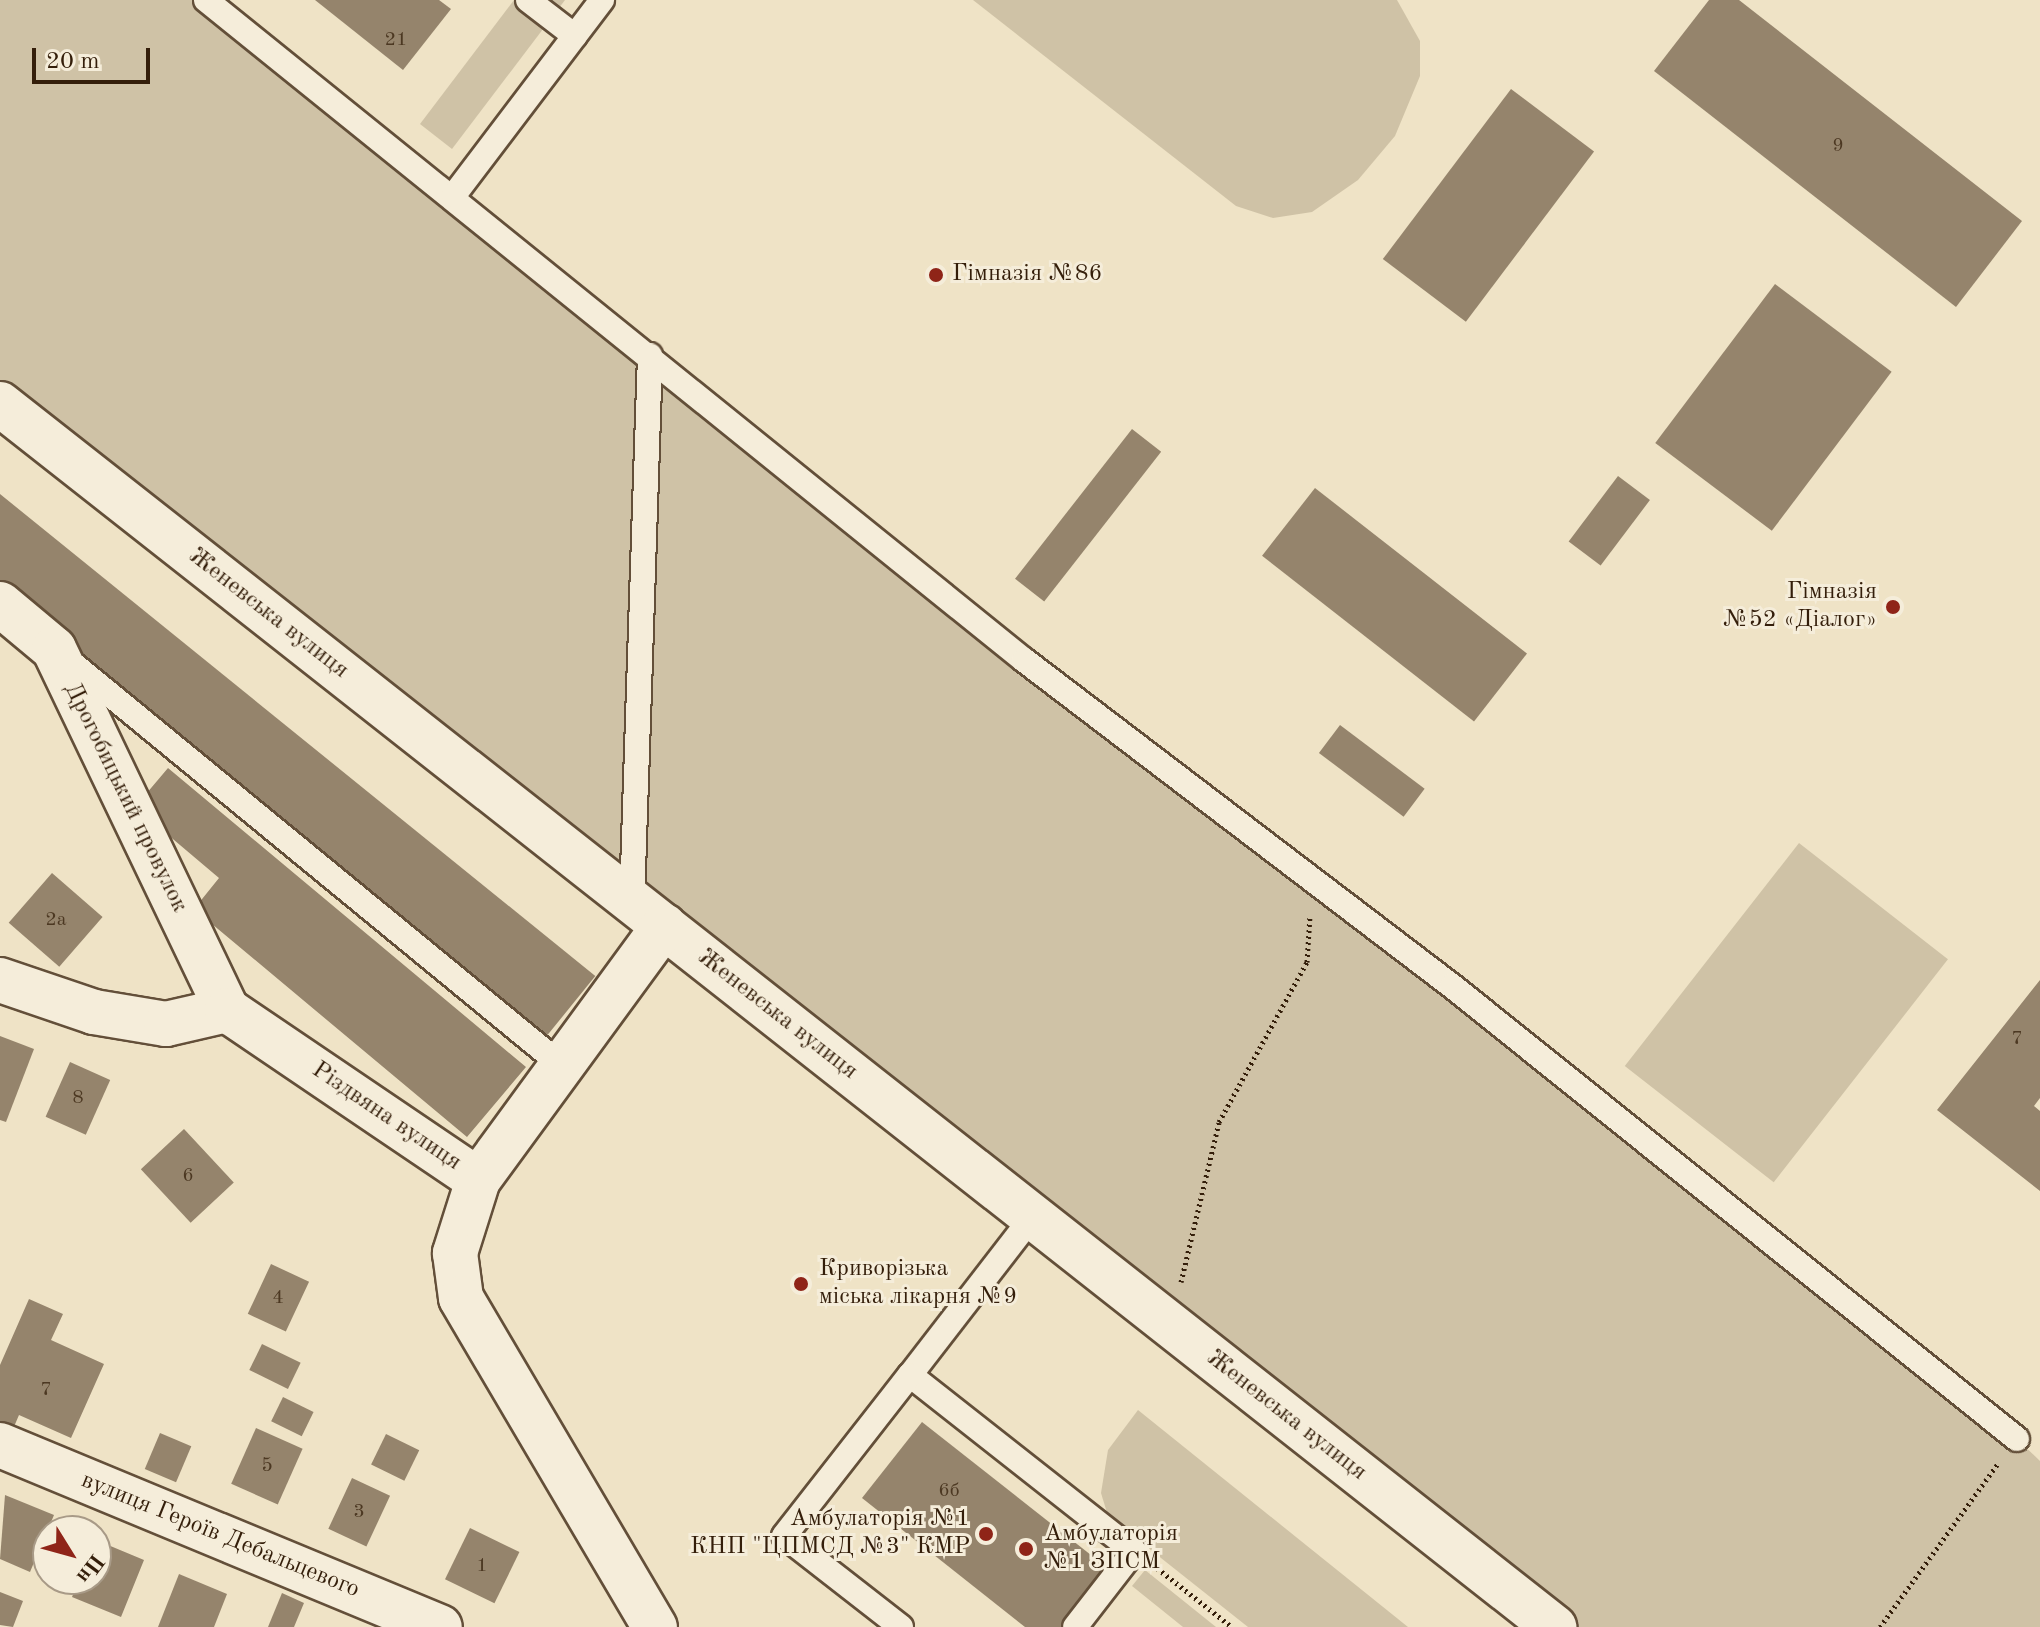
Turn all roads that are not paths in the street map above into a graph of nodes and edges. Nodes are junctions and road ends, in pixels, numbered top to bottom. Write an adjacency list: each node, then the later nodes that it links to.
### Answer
1 (206, 0): 5 (lane)
2 (528, 0): 4 (lane)
3 (602, 0): 4 (lane)
4 (575, 36): 5 (lane)
5 (454, 195): 6 (lane)
6 (650, 355): 10 (lane); 17 (lane)
7 (0, 404): 10 (street, Женевська вулиця)
8 (0, 604): 9 (street, Дрогобицький провулок)
9 (54, 649): 12 (street, Дрогобицький провулок); 13 (lane)
10 (648, 914): 13 (street, Різдвяна вулиця); 15 (street, Женевська вулиця)
11 (0, 980): 12 (street)
12 (227, 1010): 14 (street, Різдвяна вулиця)
13 (560, 1064): 14 (street, Різдвяна вулиця)
14 (478, 1180): 20 (street)
15 (1033, 1216): 16 (lane); 23 (street, Женевська вулиця)
16 (910, 1375): 21 (lane); 22 (lane)
17 (2017, 1439)
18 (0, 1445): 19 (street, вулиця Героїв Дебальцевого)
19 (440, 1627)
20 (655, 1627)
21 (901, 1627)
22 (1075, 1627)
23 (1554, 1627)

